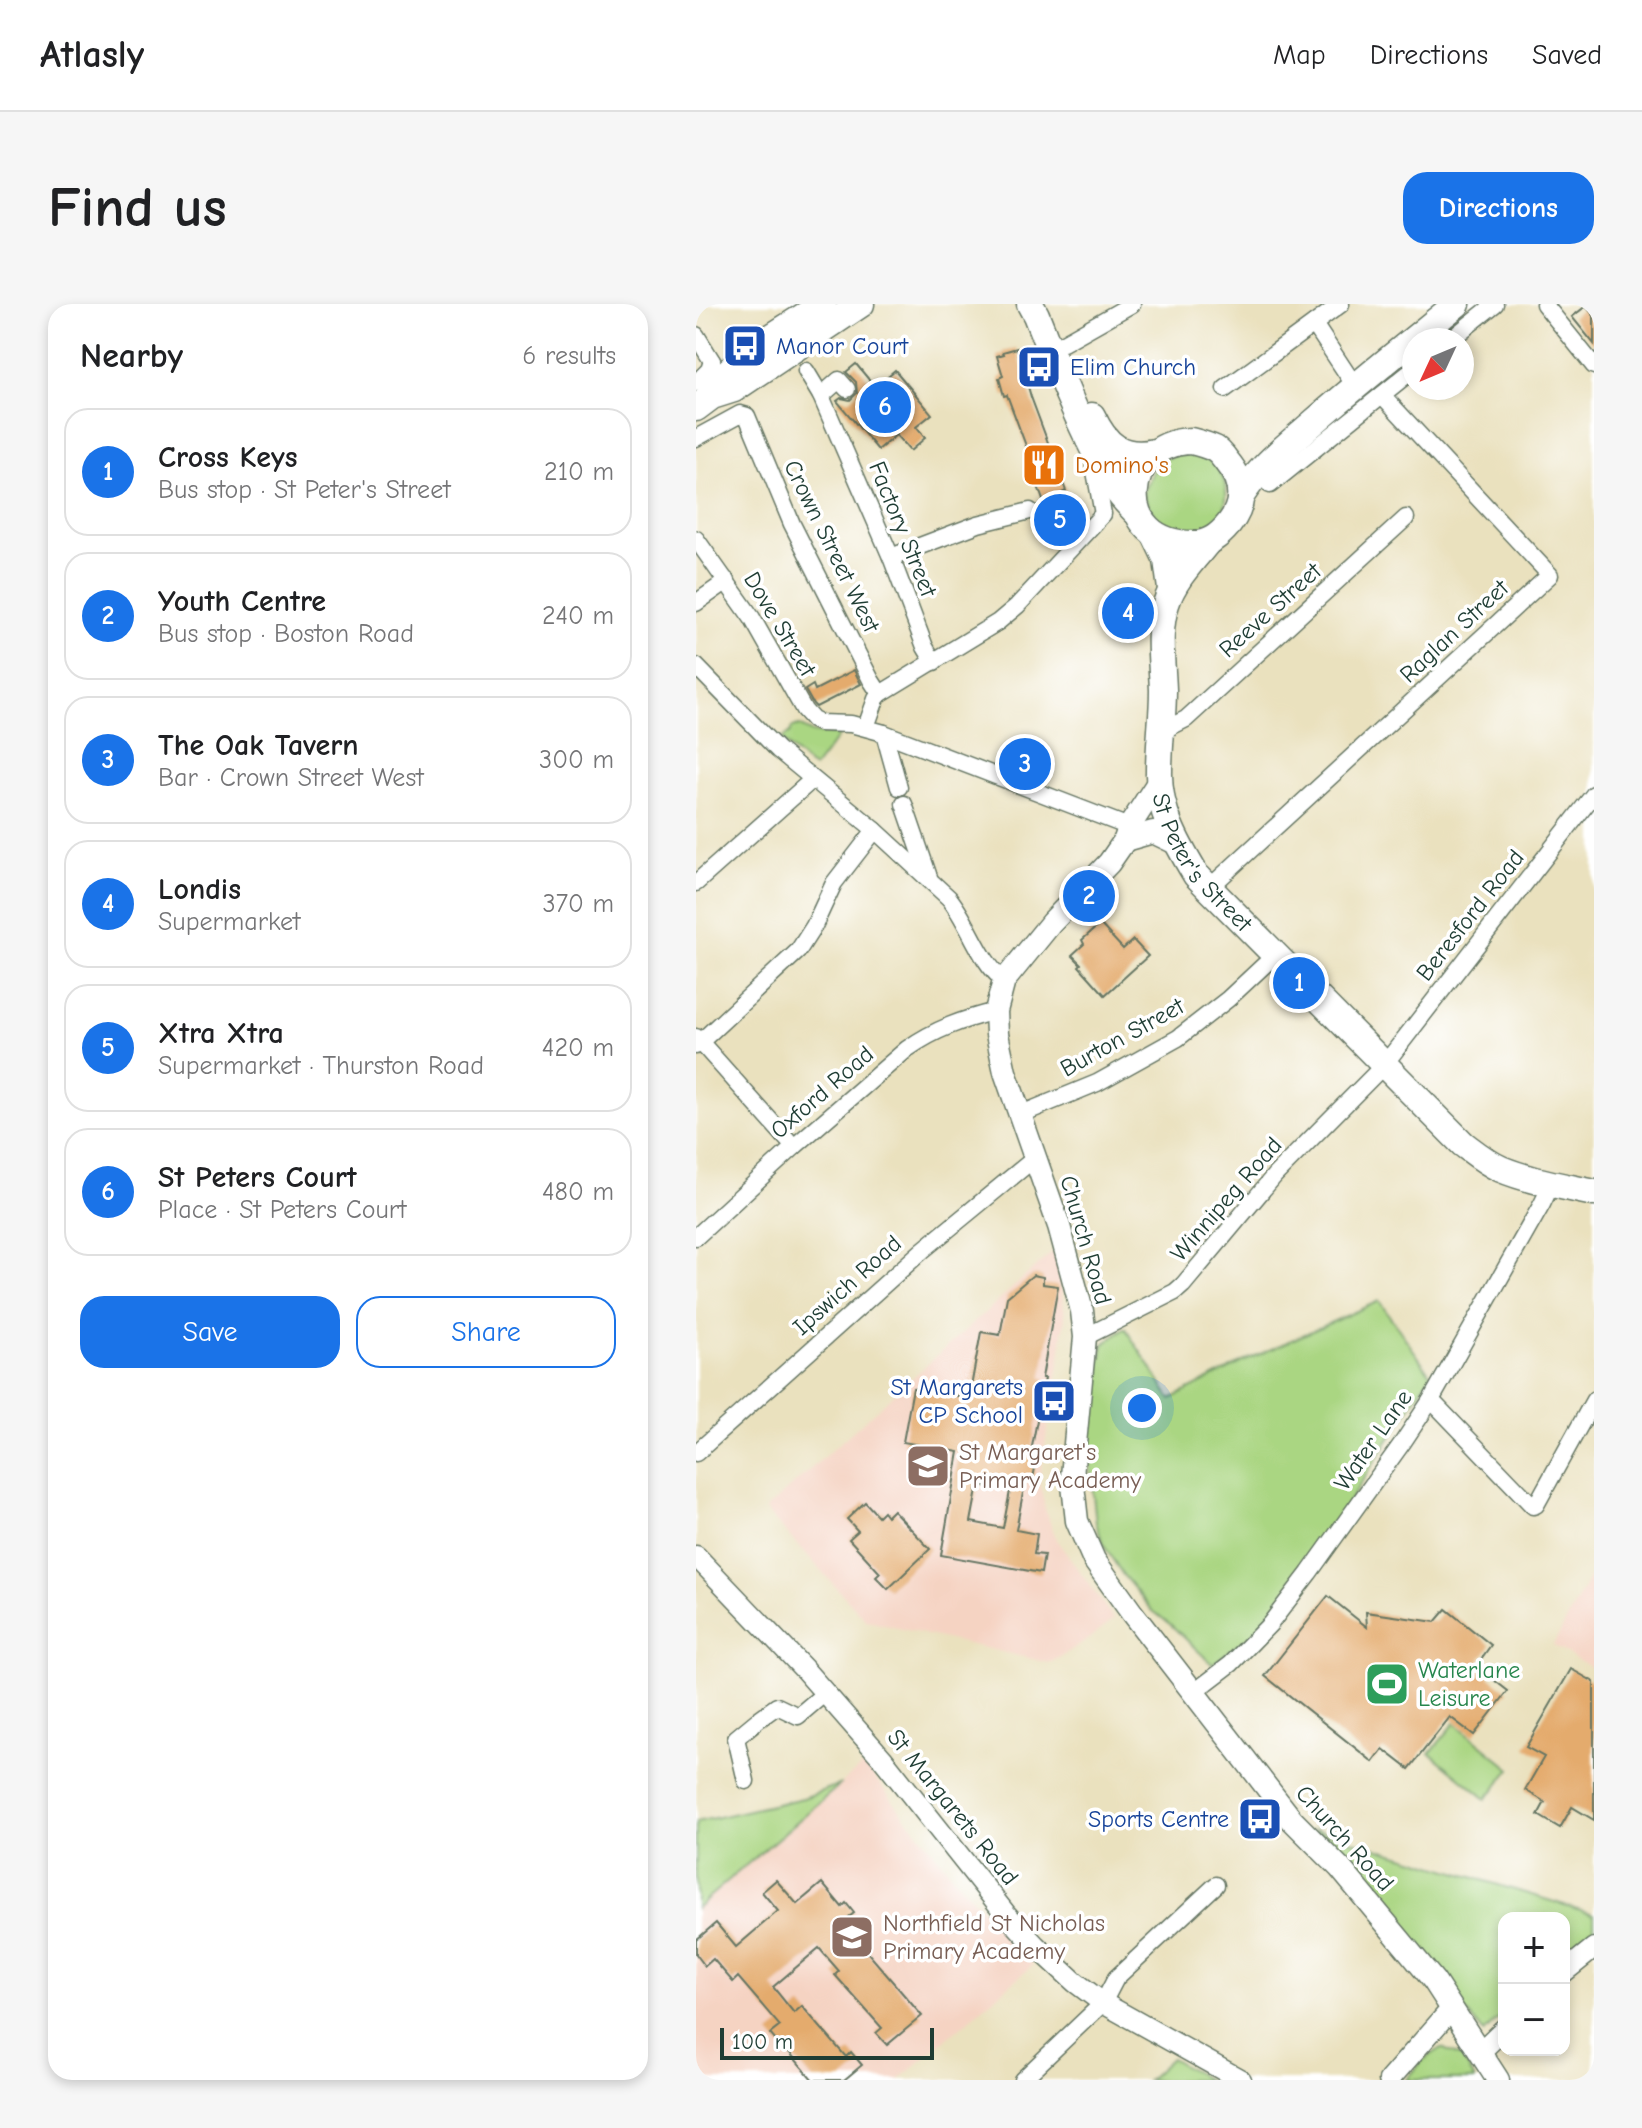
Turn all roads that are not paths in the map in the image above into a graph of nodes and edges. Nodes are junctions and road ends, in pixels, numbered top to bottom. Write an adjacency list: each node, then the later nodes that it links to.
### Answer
1 (823, 304): 14 (main road)
2 (861, 304): 22 (main road)
3 (1030, 304): 26 (main road)
4 (1050, 304): 13 (main road)
5 (1132, 304): 13 (street)
6 (1341, 304): 10 (street)
7 (1457, 304): 18 (main road)
8 (1495, 304): 11 (street)
9 (1544, 304): 15 (street)
10 (1314, 324): 18 (street); 20 (street)
11 (1465, 328)
12 (696, 335): 14 (street)
13 (1063, 343): 28 (main road)
14 (724, 363): 22 (main road)
15 (1594, 366)
16 (806, 371): 23 (street, Factory Street)
17 (1402, 379): 21 (street)
18 (1355, 386): 24 (main road)
19 (847, 389): 23 (street)
20 (1225, 389)
21 (1382, 395): 29 (street); 57 (street, Raglan Street)
22 (701, 396)
23 (821, 396): 37 (street, Factory Street)
24 (1298, 435): 27 (main road); 30 (main road)
25 (696, 438): 43 (street, Crown Street West)
26 (1090, 443): 32 (main road); 41 (street)
27 (1217, 450): 28 (main road); 30 (main road)
28 (1155, 452): 32 (main road)
29 (1270, 485)
30 (1241, 496): 36 (main road)
31 (1030, 511): 37 (street)
32 (1135, 511): 34 (main road)
33 (1406, 518): 45 (street, Reeve Street)
34 (1155, 535): 36 (main road); 39 (main road, St Peter's Street)
35 (696, 539): 38 (street, Dove Street)
36 (1207, 543): 39 (main road, St Peter's Street)
37 (891, 557): 41 (street, Factory Street)
38 (727, 581): 40 (street); 44 (street, Dove Street)
39 (1171, 589): 45 (main road, St Peter's Street)
40 (696, 603)
41 (934, 662): 43 (street)
42 (696, 666): 47 (street)
43 (880, 694): 44 (street)
44 (866, 727): 46 (street)
45 (1161, 728): 48 (main road, St Peter's Street)
46 (884, 733): 49 (street); 53 (street)
47 (812, 780): 52 (street); 56 (street)
48 (1159, 781): 53 (main road); 54 (main road, St Peter's Street)
49 (899, 787)
50 (1594, 794): 62 (street, Beresford Road)
51 (904, 804): 55 (street)
52 (875, 830): 55 (street); 61 (street)
53 (1130, 834): 54 (main road); 59 (main road)
54 (1178, 844): 57 (main road, St Peter's Street)
55 (930, 879): 59 (street)
56 (696, 883)
57 (1208, 889): 58 (main road, St Peter's Street)
58 (1275, 955): 62 (main road, St Peter's Street); 63 (street, Burton Street)
59 (1004, 981): 60 (main road, Church Road)
60 (996, 1011): 63 (main road, Church Road); 64 (street, Oxford Road)
61 (698, 1042): 64 (street)
62 (1384, 1065): 66 (main road, St Peter's Street); 69 (street, Winnipeg Road)
63 (1019, 1115): 65 (main road, Church Road)
64 (794, 1147): 68 (street, Oxford Road)
65 (1035, 1158): 69 (main road, Church Road); 72 (street, Ipswich Road)
66 (1552, 1183): 67 (main road, St Peter's Street); 70 (street, Water Lane)
67 (1594, 1193)
68 (696, 1237)
69 (1085, 1337): 75 (main road, Church Road)
70 (1431, 1400): 71 (street); 75 (street, Water Lane)
71 (1594, 1400)
72 (696, 1453)
73 (696, 1556): 74 (street, St Margarets Road)
74 (825, 1693): 76 (street); 80 (street, St Margarets Road)
75 (1193, 1693): 81 (main road, Church Road)
76 (746, 1781)
77 (1216, 1885): 80 (street)
78 (1594, 1948): 79 (street)
79 (1570, 1967)
80 (1103, 2003): 84 (street); 85 (street, St Margarets Road)
81 (1452, 2008): 83 (main road, Church Road); 86 (street)
82 (1498, 2035): 83 (street)
83 (1481, 2051): 87 (main road, Church Road)
84 (1022, 2080)
85 (1241, 2080)
86 (1389, 2080)
87 (1498, 2080)

